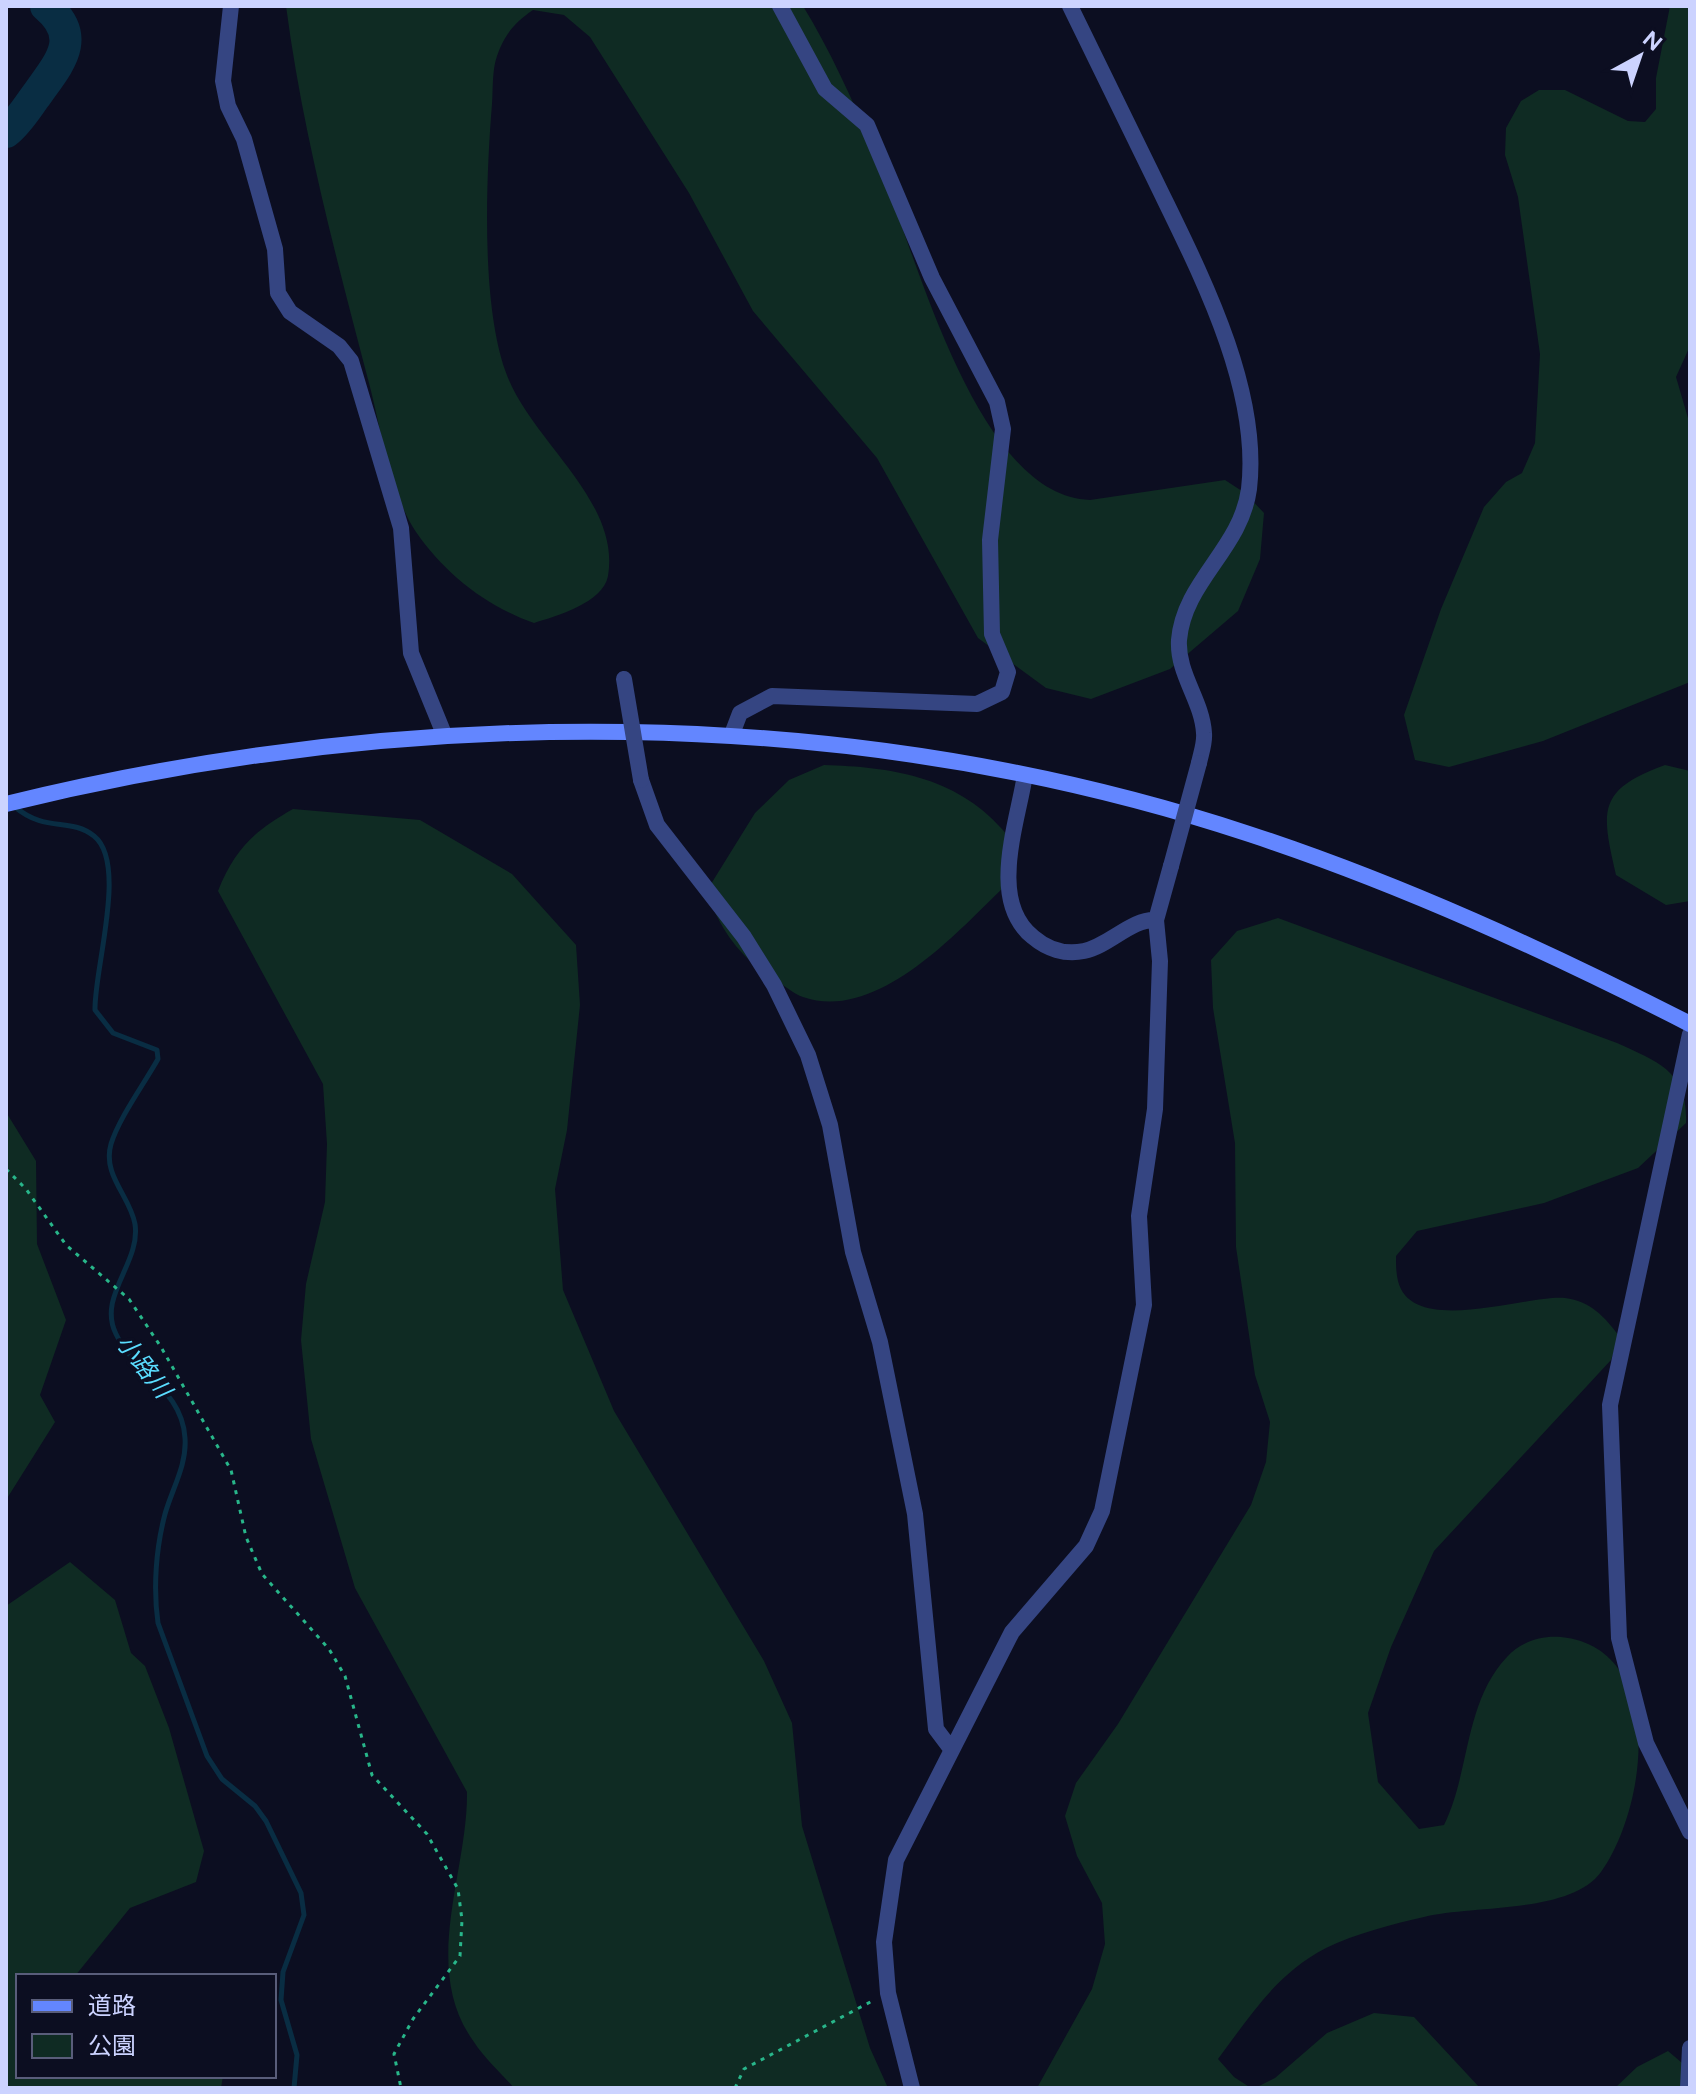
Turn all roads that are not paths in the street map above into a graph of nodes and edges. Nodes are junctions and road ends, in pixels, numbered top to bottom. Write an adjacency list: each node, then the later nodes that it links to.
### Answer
1 (231, 6): 5 (street)
2 (780, 6): 6 (street)
3 (1070, 6): 9 (street, bridge)
4 (624, 679): 12 (street, bridge)
5 (444, 734): 6 (street); 8 (street)
6 (732, 734): 7 (street)
7 (1025, 775): 9 (street); 10 (street)
8 (6, 804)
9 (1156, 920): 12 (street)
10 (1690, 1024)
11 (1690, 1034): 13 (street)
12 (951, 1749): 15 (street)
13 (1690, 1832)
14 (1690, 2048): 16 (street)
15 (912, 2088)
16 (1688, 2088)

